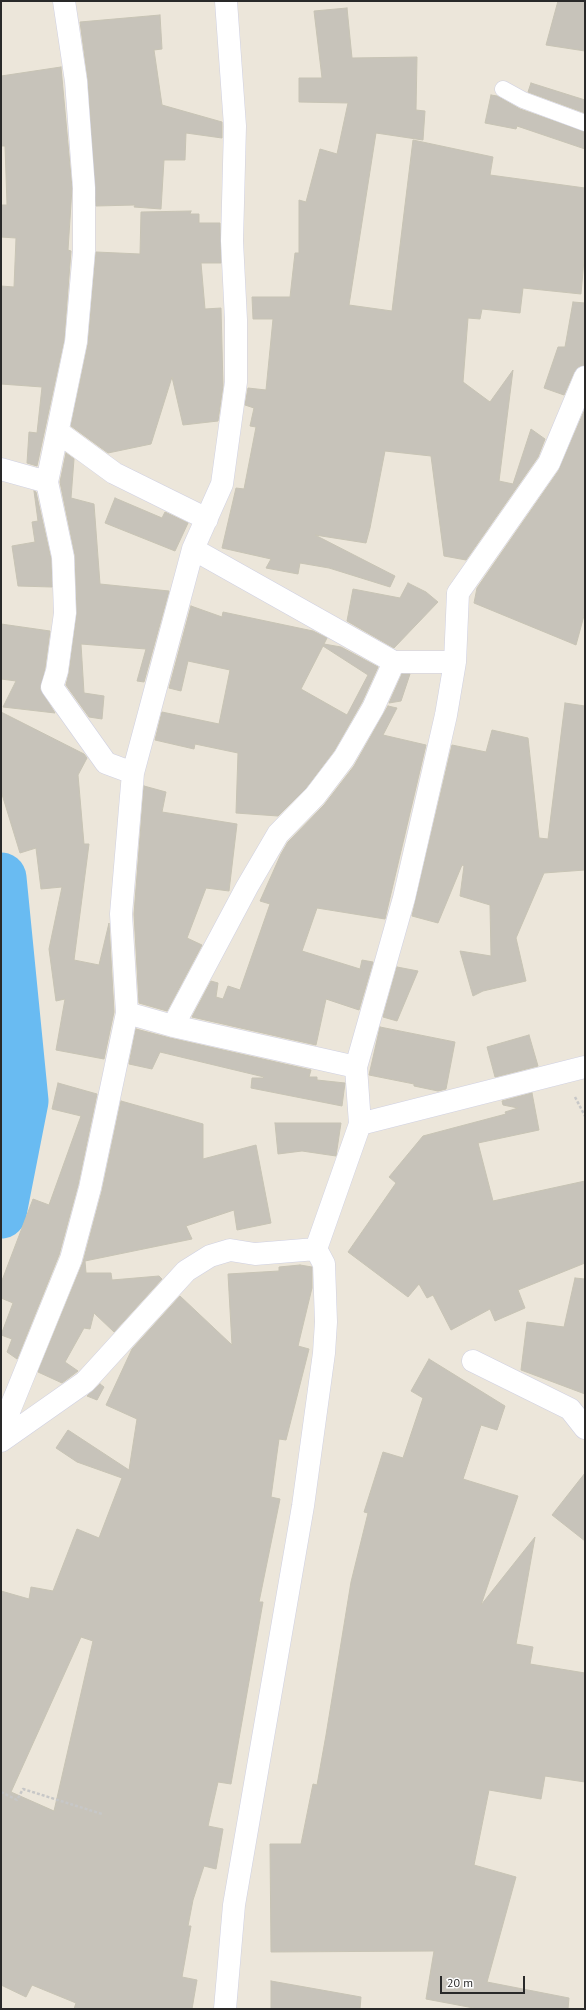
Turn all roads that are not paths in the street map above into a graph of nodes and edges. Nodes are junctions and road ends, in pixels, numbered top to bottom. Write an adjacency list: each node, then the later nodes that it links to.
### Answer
1 (64, 1): 6 (street)
2 (226, 1): 9 (street)
3 (503, 89): 4 (lane)
4 (585, 124)
5 (585, 378): 12 (street)
6 (58, 432): 8 (street); 9 (street)
7 (1, 469): 8 (street)
8 (47, 482): 13 (street)
9 (207, 519): 10 (street)
10 (193, 549): 11 (street); 13 (street)
11 (394, 662): 12 (street); 15 (street)
12 (455, 662): 16 (street)
13 (133, 773): 14 (street)
14 (127, 1013): 15 (street); 22 (street)
15 (173, 1026): 16 (street)
16 (356, 1067): 18 (street)
17 (585, 1067): 18 (street)
18 (360, 1124): 19 (street)
19 (316, 1249): 23 (street); 24 (street)
20 (473, 1361): 21 (street)
21 (585, 1428)
22 (1, 1431)
23 (1, 1442)
24 (226, 2009)

